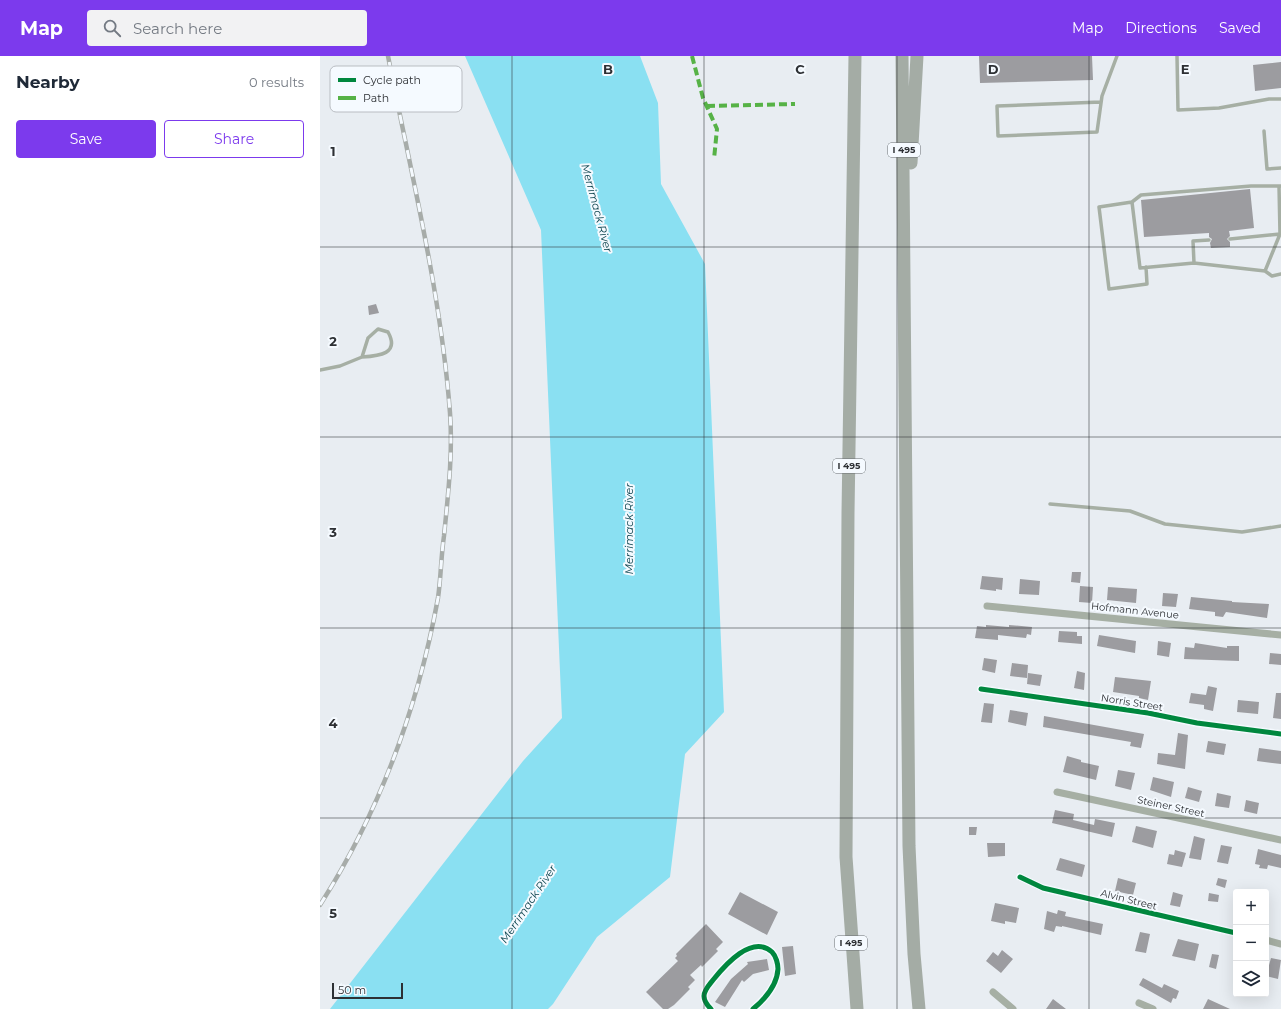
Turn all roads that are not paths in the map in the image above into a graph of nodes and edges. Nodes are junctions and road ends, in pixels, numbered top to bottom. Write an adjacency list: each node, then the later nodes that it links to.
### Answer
1 (855, 56): 38 (highway, I 495)
2 (902, 56): 15 (highway, I 495)
3 (917, 56): 15 (highway)
4 (1117, 56): 7 (lane)
5 (1178, 56): 6 (lane)
6 (1281, 99)
7 (1101, 102): 7 (lane)
8 (1264, 131): 9 (lane)
9 (1281, 168)
10 (1280, 186): 11 (lane); 12 (lane)
11 (1132, 202): 17 (lane); 17 (lane)
12 (1281, 234): 13 (lane); 18 (lane)
13 (1230, 239)
14 (1210, 240): 16 (lane)
15 (905, 244): 39 (highway, I 495)
16 (1194, 263): 17 (lane); 18 (lane)
17 (1146, 267)
18 (1265, 271): 19 (lane)
19 (1281, 274)
20 (362, 357): 20 (lane); 21 (lane)
21 (320, 370)
22 (1050, 504): 23 (lane)
23 (1281, 526)
24 (988, 606): 25 (street, Hofmann Avenue)
25 (1281, 635)
26 (981, 689): 27 (street, Norris Street)
27 (1281, 734)
28 (1057, 792): 29 (street, Steiner Street)
29 (1281, 840)
30 (1020, 877): 31 (street, Alvin Street)
31 (1233, 932)
32 (1269, 941): 33 (street)
33 (1281, 944)
34 (993, 992): 40 (street)
35 (1139, 1003): 41 (street)
36 (711, 1009): 37 (street)
37 (753, 1009)
38 (857, 1009)
39 (919, 1009)
40 (1013, 1009)
41 (1153, 1009)

